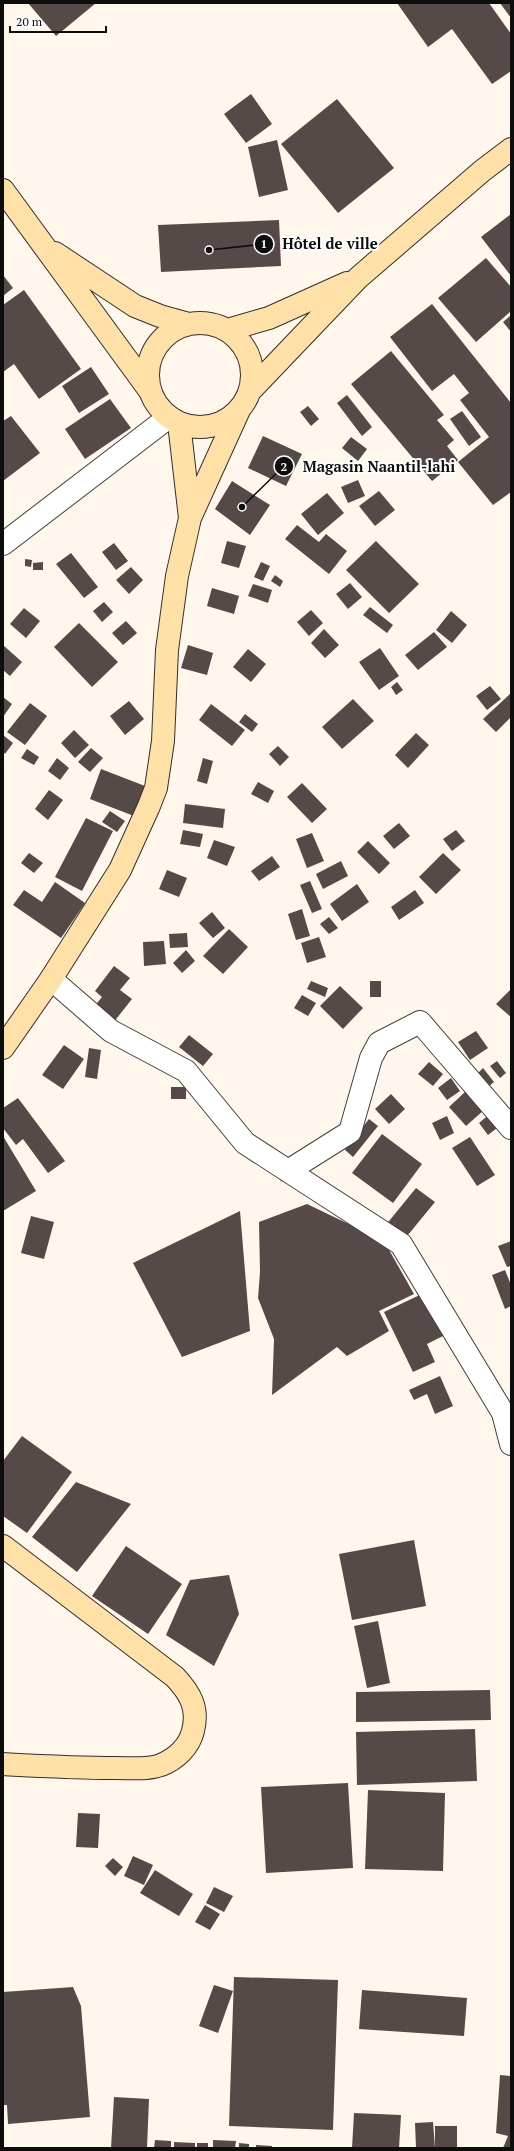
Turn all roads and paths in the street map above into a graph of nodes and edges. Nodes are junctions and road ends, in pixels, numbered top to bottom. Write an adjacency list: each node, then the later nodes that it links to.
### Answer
1 (511, 149): 4 (street)
2 (3, 190): 3 (street)
3 (44, 245): 5 (street); 8 (street)
4 (358, 278): 6 (street); 7 (street)
5 (189, 324): 6 (street); 8 (street)
6 (227, 330): 7 (street)
7 (250, 391): 9 (street)
8 (150, 392): 10 (street)
9 (239, 410): 10 (street); 11 (street)
10 (174, 420): 11 (street); 12 (street)
11 (190, 518): 13 (street)
12 (3, 544)
13 (51, 979): 14 (street); 16 (street)
14 (3, 1048)
15 (511, 1128): 16 (street)
16 (288, 1171): 17 (street)
17 (511, 1444)
18 (3, 1546): 19 (street)
19 (3, 1764)

